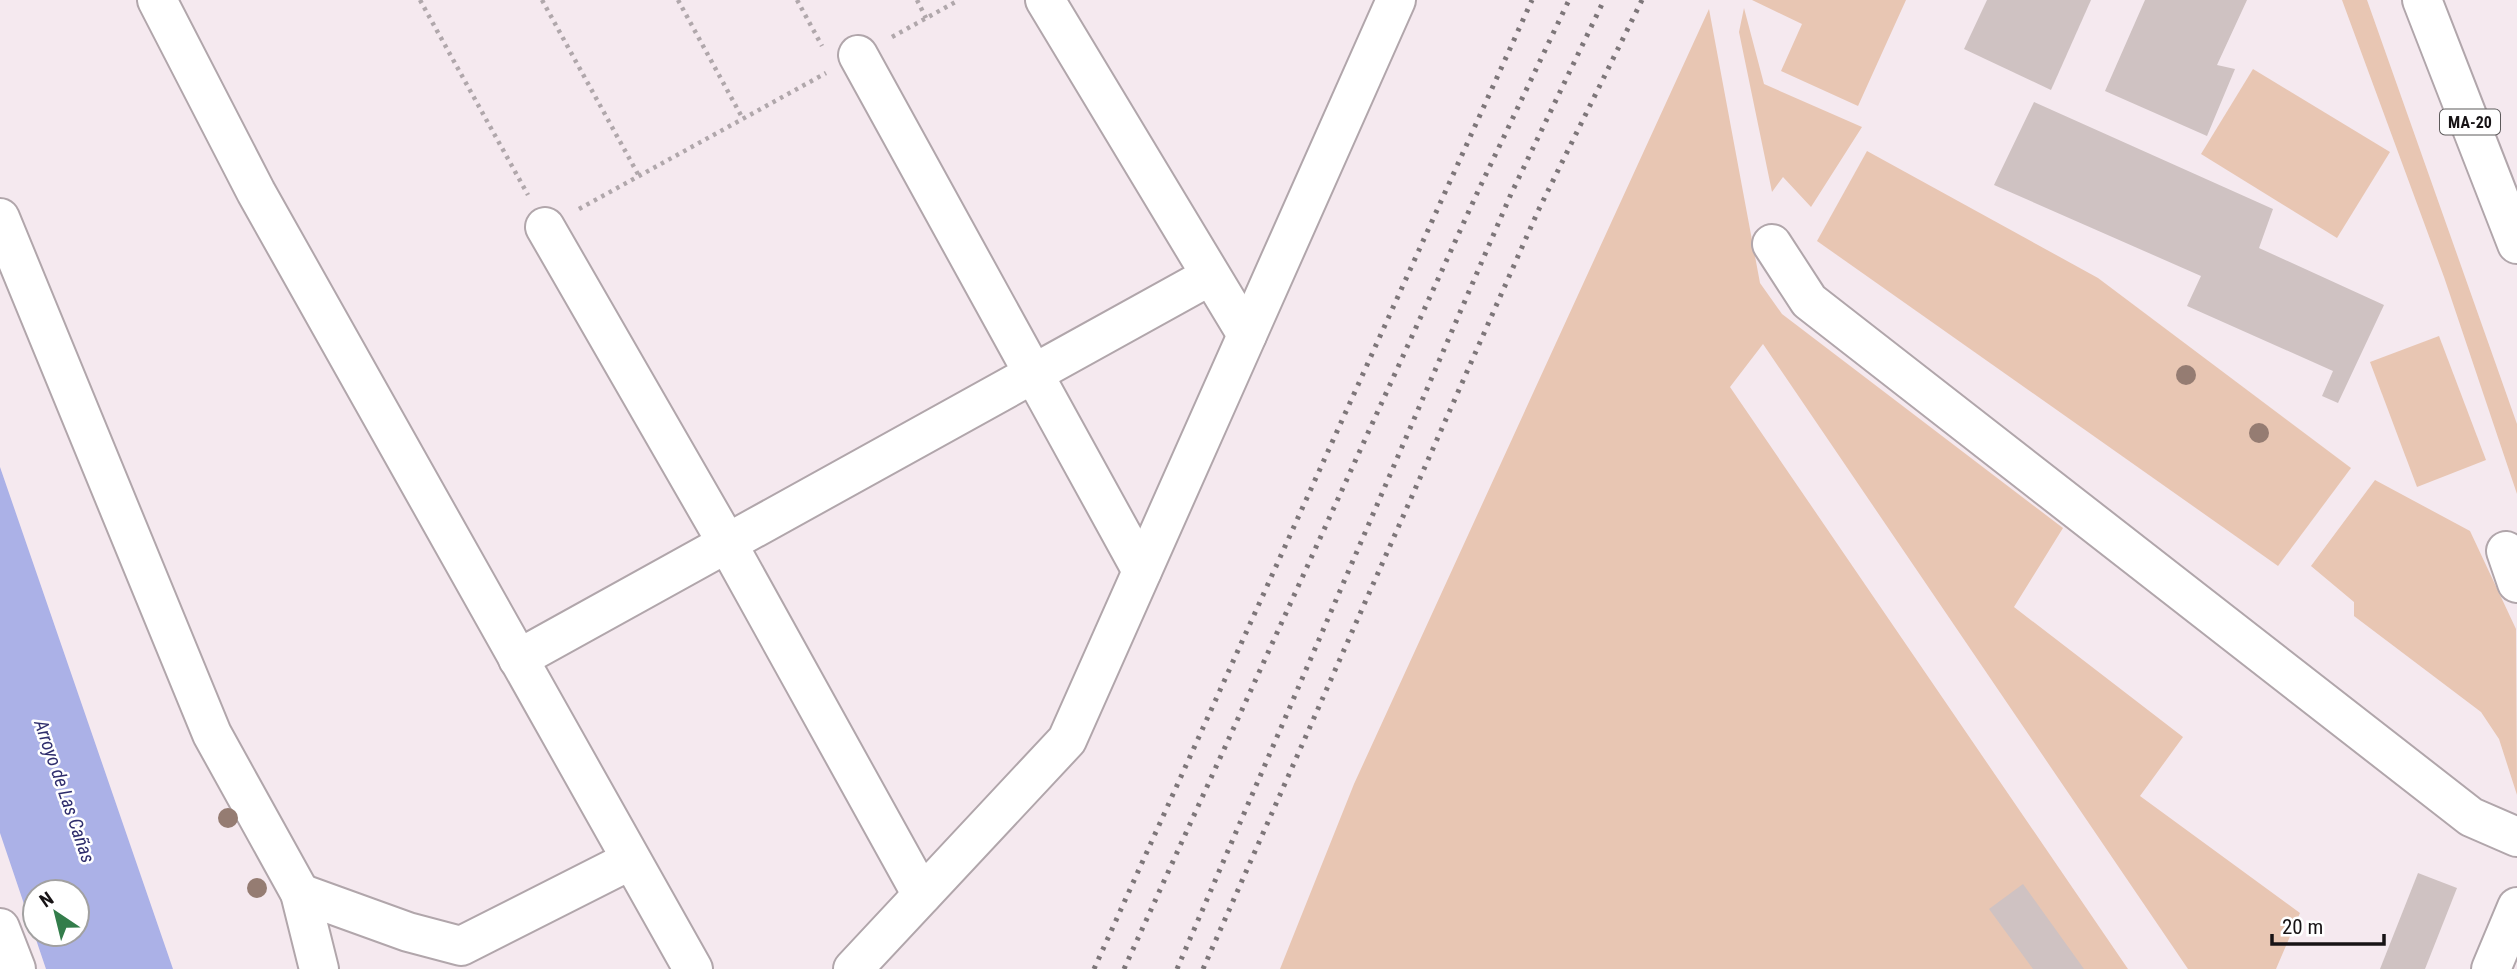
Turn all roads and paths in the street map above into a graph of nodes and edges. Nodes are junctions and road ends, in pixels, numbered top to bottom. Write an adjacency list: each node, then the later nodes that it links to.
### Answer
1 (157, 0): 24 (main road)
2 (420, 0): 16 (path)
3 (542, 0): 14 (path)
4 (678, 0): 13 (path)
5 (797, 0): 12 (path)
6 (917, 0): 11 (path)
7 (959, 0): 11 (path)
8 (1045, 0): 19 (main road)
9 (1396, 0): 20 (main road)
10 (2422, 0): 18 (main road, MA-20)
11 (926, 18): 12 (path)
12 (846, 62): 13 (path); 21 (main road)
13 (743, 119): 14 (path)
14 (639, 176): 16 (path)
15 (0, 218): 27 (main road)
16 (545, 227): 22 (main road)
17 (1772, 244): 25 (main road)
18 (2517, 244)
19 (1210, 276): 20 (main road); 21 (main road)
20 (1247, 335): 23 (main road)
21 (1033, 374): 22 (main road); 23 (main road)
22 (727, 543): 24 (main road); 28 (main road)
23 (1142, 571): 28 (main road)
24 (518, 659): 26 (main road)
25 (2517, 837)
26 (631, 860): 27 (main road); 33 (main road)
27 (300, 893): 32 (main road)
28 (922, 895): 34 (main road)
29 (2517, 907): 35 (main road)
30 (0, 928): 31 (main road)
31 (16, 969)
32 (319, 969)
33 (693, 969)
34 (853, 969)
35 (2491, 969)

